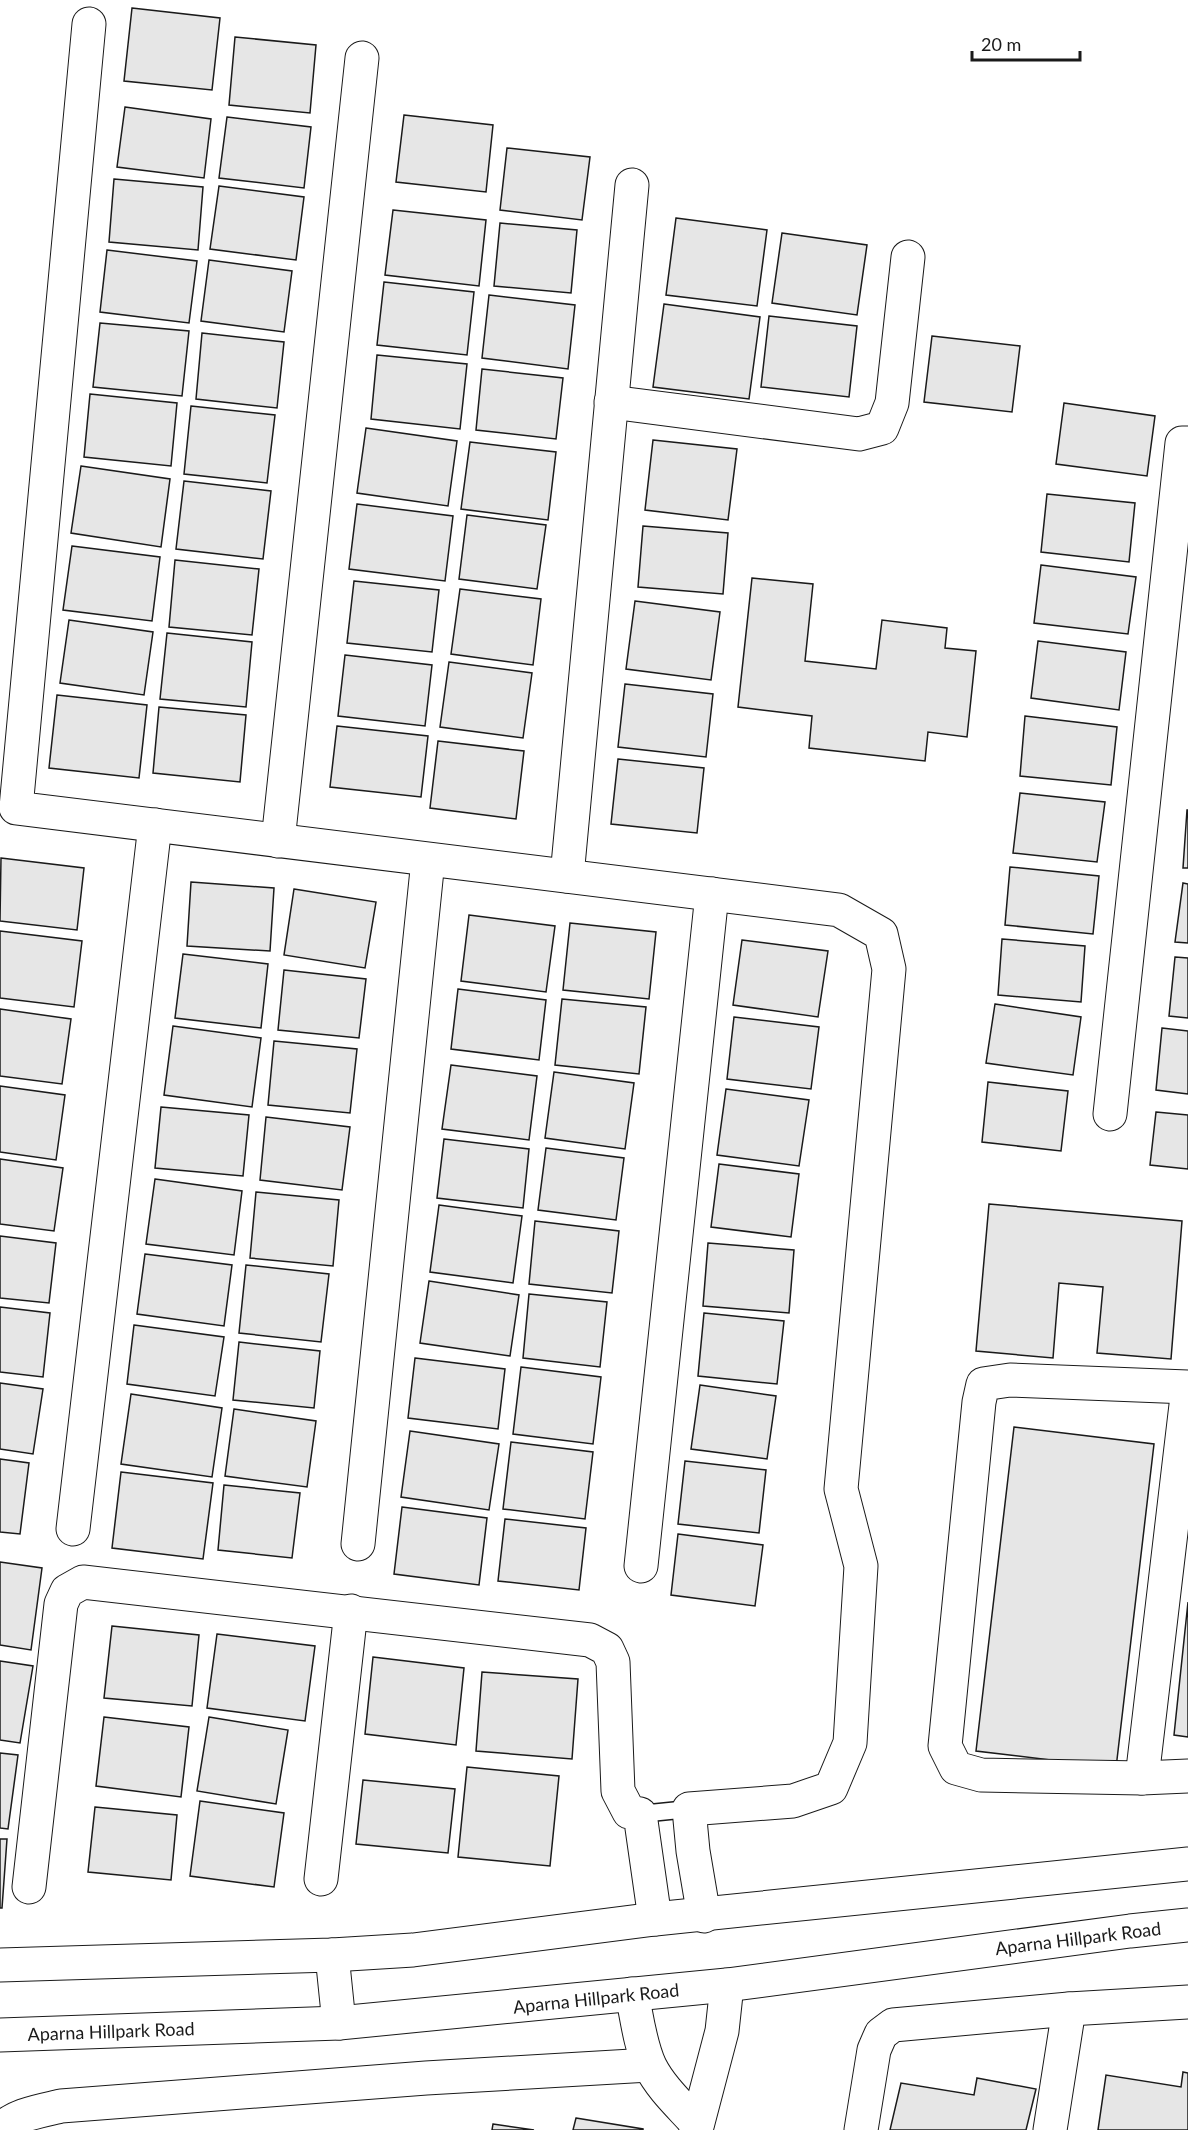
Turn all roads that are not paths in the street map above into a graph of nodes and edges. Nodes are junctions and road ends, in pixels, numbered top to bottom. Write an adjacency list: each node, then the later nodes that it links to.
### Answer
1 (89, 24): 7 (street)
2 (362, 58): 8 (street)
3 (632, 184): 5 (street)
4 (908, 257): 5 (street)
5 (611, 402): 10 (street)
6 (1188, 443): 12 (street)
7 (155, 825): 8 (street); 14 (street)
8 (278, 841): 9 (street)
9 (428, 860): 10 (street); 15 (street)
10 (567, 876): 11 (street)
11 (711, 894): 16 (street); 20 (street)
12 (1110, 1114)
13 (1188, 1388): 19 (street); 19 (street)
14 (73, 1529)
15 (358, 1544)
16 (641, 1566)
17 (351, 1611): 21 (street); 23 (street); 24 (street)
18 (1188, 1776): 19 (street)
19 (1142, 1778)
20 (689, 1809): 21 (lane); 25 (street)
21 (640, 1814): 26 (street)
22 (1188, 1864): 25 (street)
23 (321, 1879)
24 (29, 1887)
25 (704, 1916): 26 (street)
26 (655, 1919): 28 (street)
27 (1188, 1925): 30 (street, Aparna Hillpark Road)
28 (333, 1955): 29 (street); 34 (street)
29 (0, 1965)
30 (727, 1985): 31 (street, Aparna Hillpark Road); 37 (street)
31 (632, 1994): 34 (street, Aparna Hillpark Road); 36 (street)
32 (1188, 2002): 33 (street)
33 (1069, 2009): 39 (street); 40 (street)
34 (339, 2023): 35 (street, Aparna Hillpark Road)
35 (0, 2035)
36 (650, 2065): 37 (street); 38 (street)
37 (697, 2127)
38 (2, 2130)
39 (861, 2130)
40 (1050, 2130)

